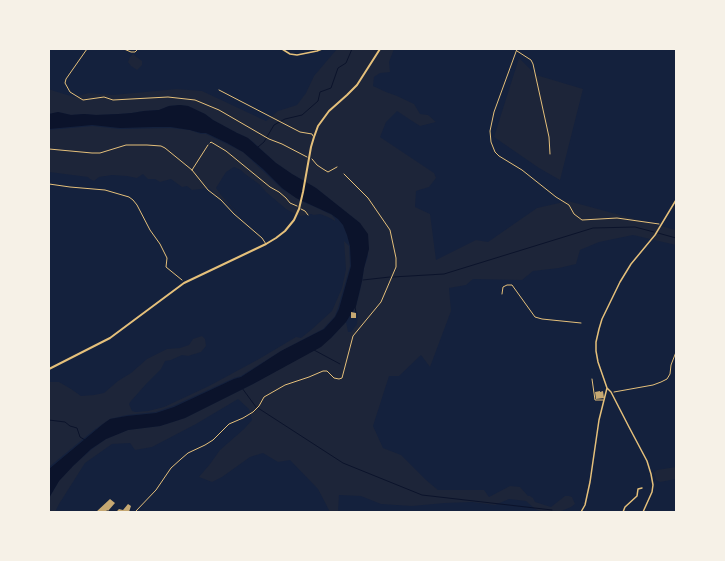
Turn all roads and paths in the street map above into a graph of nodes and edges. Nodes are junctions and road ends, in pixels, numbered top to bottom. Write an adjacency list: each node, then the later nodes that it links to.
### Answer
1 (87, 49): 13 (path)
2 (124, 49): 3 (path)
3 (138, 49)
4 (282, 49): 5 (street)
5 (322, 49)
6 (380, 49): 9 (street)
7 (517, 50): 12 (path); 19 (path)
8 (218, 90): 9 (lane)
9 (314, 137): 20 (street)
10 (208, 145): 14 (lane); 18 (path)
11 (49, 149): 14 (lane)
12 (550, 154)
13 (337, 167)
14 (192, 170): 20 (lane)
15 (344, 174): 31 (path)
16 (49, 184): 21 (path)
17 (676, 200): 19 (street)
18 (308, 216)
19 (662, 225): 27 (street)
20 (266, 244): 21 (street)
21 (184, 284): 25 (street)
22 (502, 294): 23 (path)
23 (581, 323)
24 (676, 352): 28 (path)
25 (49, 369)
26 (592, 379): 29 (lane)
27 (607, 388): 28 (street); 29 (street)
28 (611, 392): 34 (street)
29 (604, 400): 32 (street)
30 (642, 488): 33 (street)
31 (136, 511)
32 (581, 512)
33 (623, 512)
34 (643, 512)

